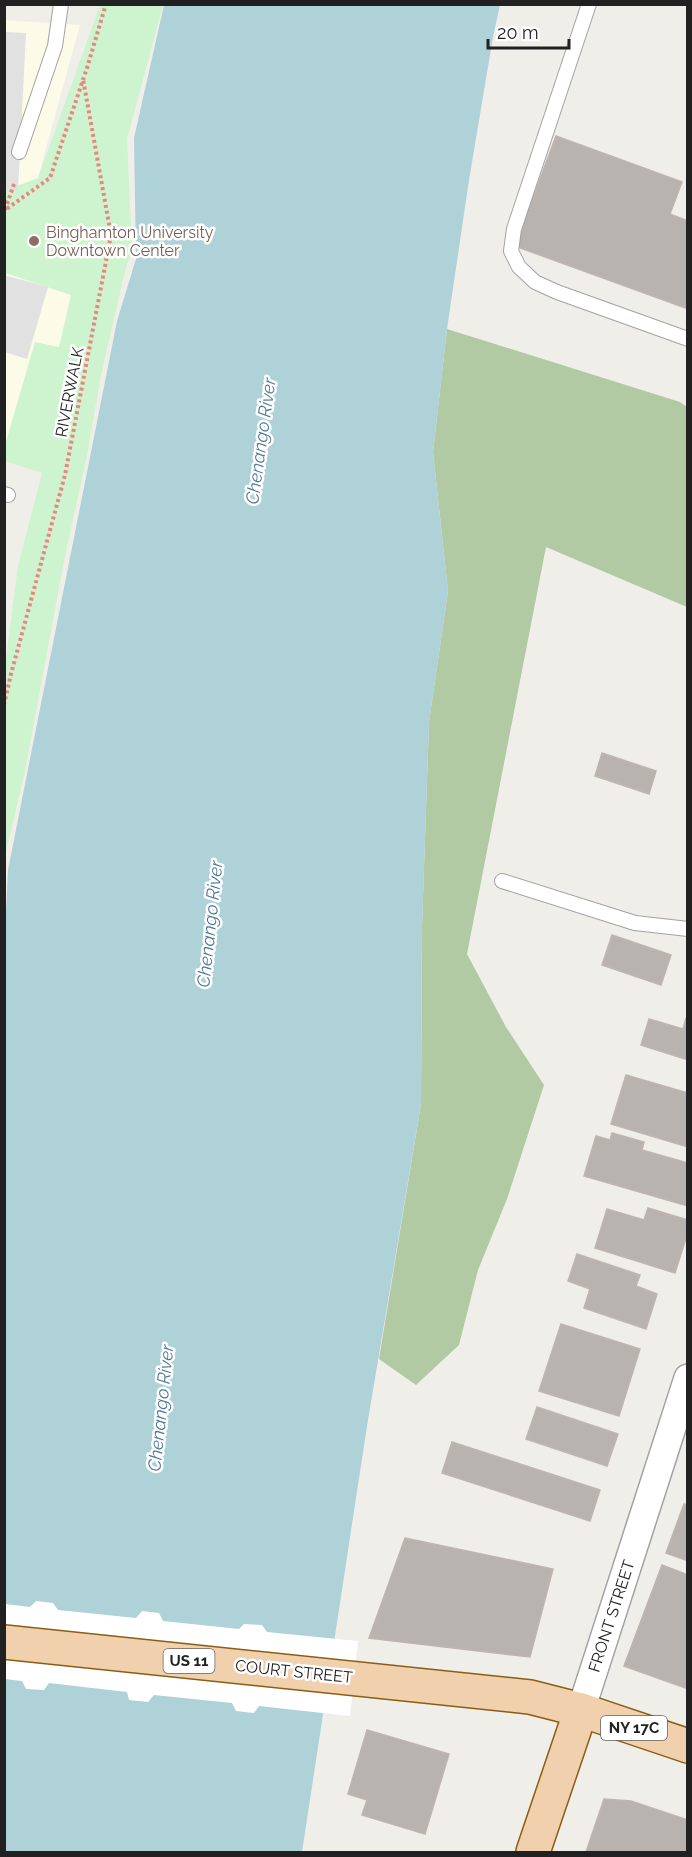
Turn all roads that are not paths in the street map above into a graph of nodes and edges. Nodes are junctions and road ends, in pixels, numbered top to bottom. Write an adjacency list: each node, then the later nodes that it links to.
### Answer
1 (61, 4): 3 (lane)
2 (589, 4): 4 (lane)
3 (19, 153)
4 (687, 339)
5 (502, 881): 6 (lane)
6 (687, 929)
7 (687, 1378): 9 (street, FRONT STREET)
8 (4, 1642): 9 (main road, COURT STREET / US 11)
9 (581, 1710): 10 (main road, NY 17C); 11 (main road, FRONT STREET)
10 (687, 1746)
11 (533, 1852)

